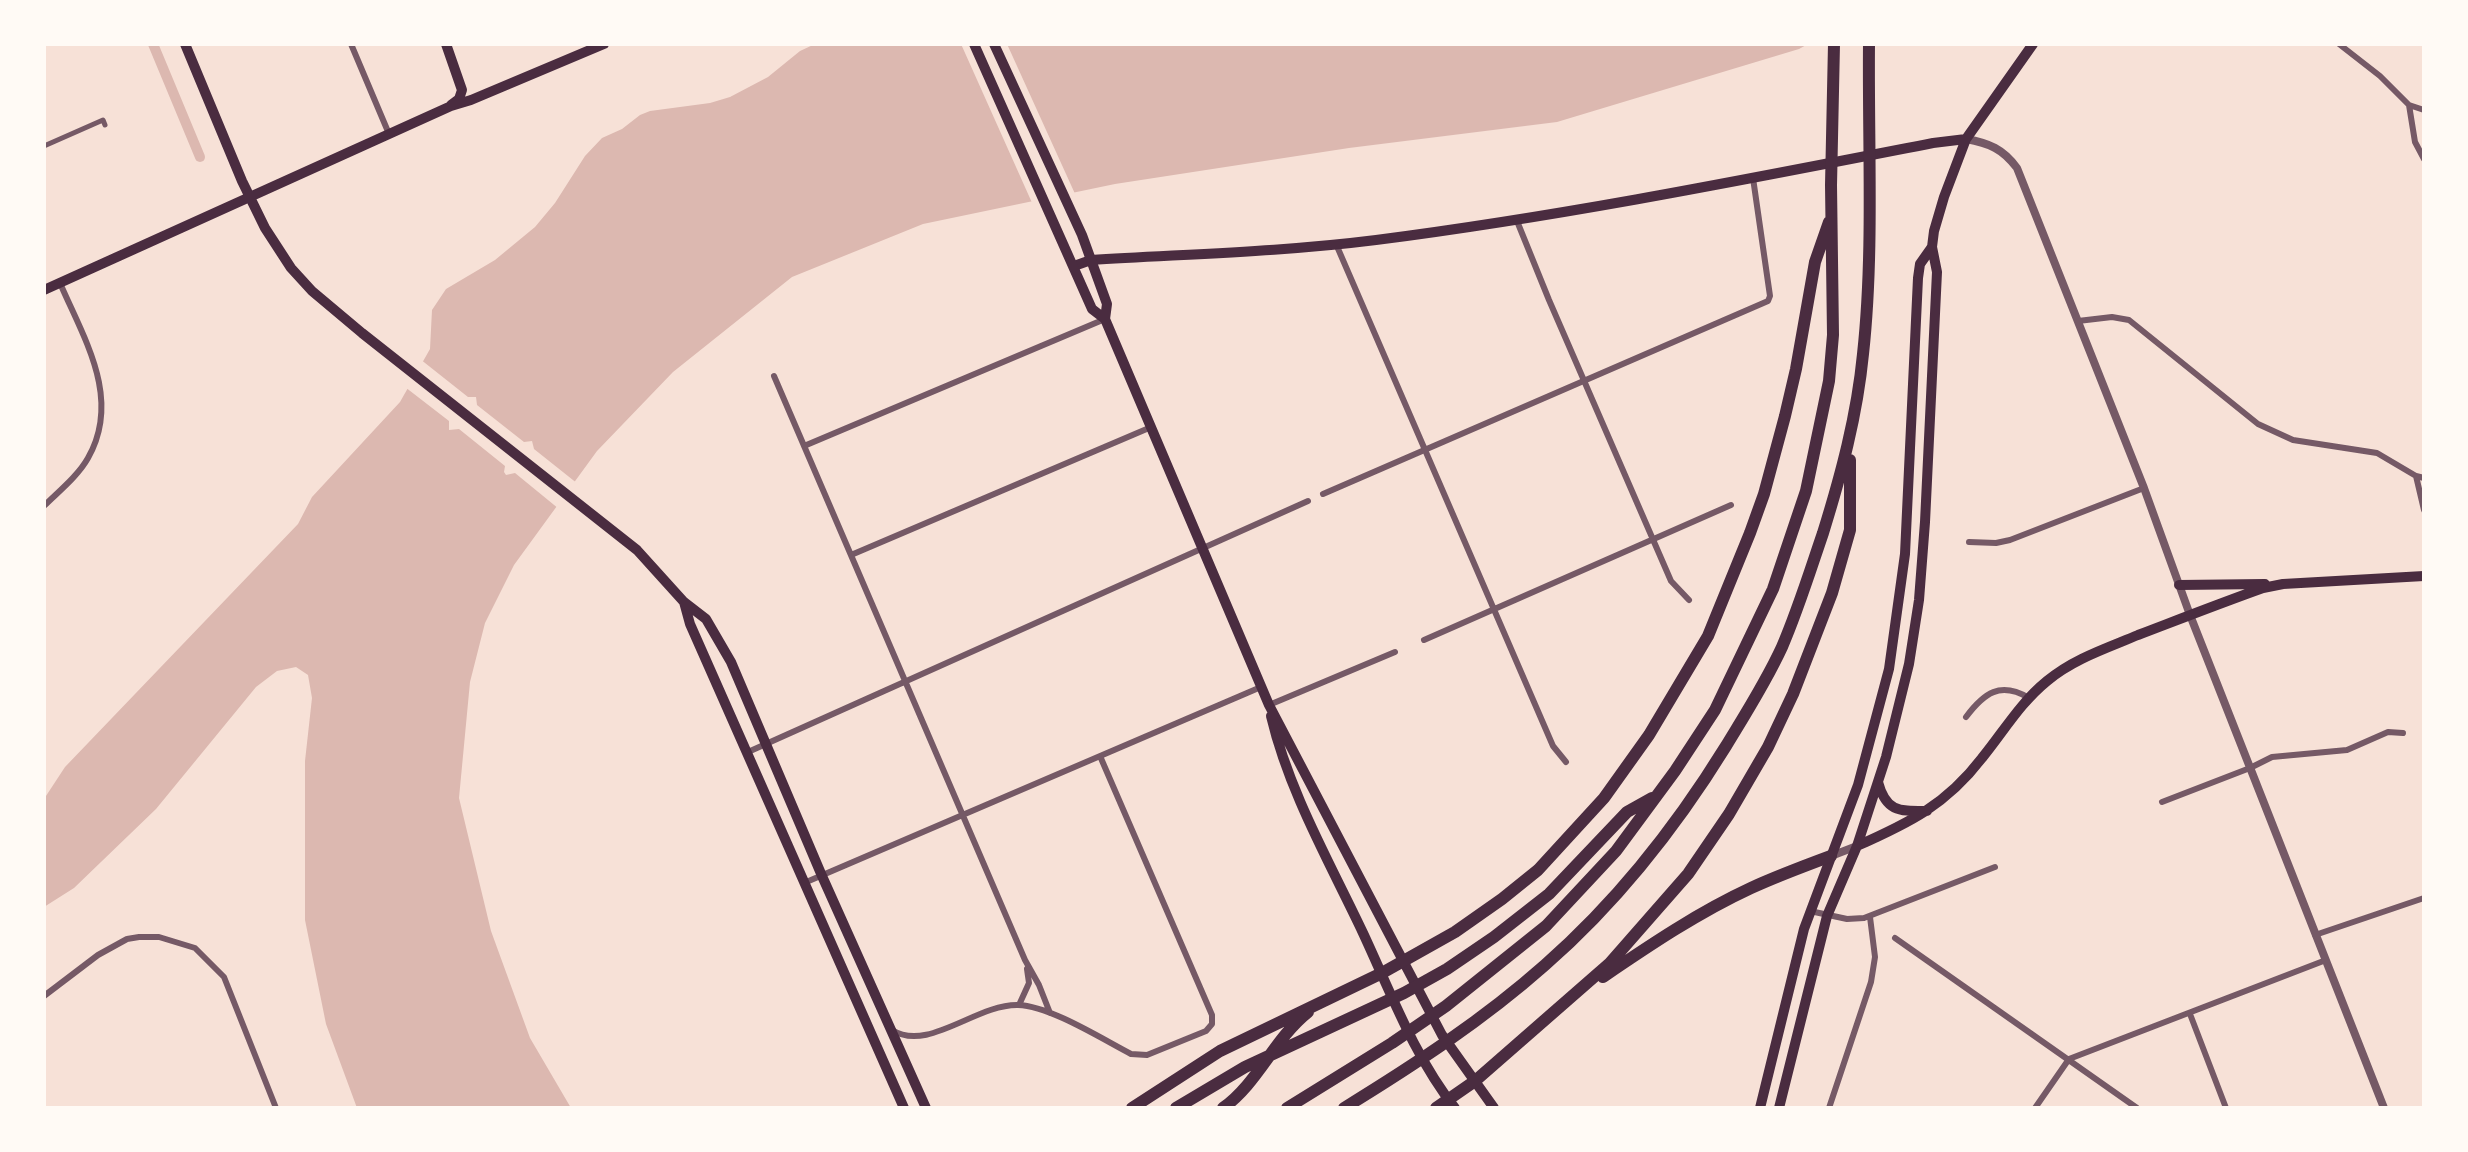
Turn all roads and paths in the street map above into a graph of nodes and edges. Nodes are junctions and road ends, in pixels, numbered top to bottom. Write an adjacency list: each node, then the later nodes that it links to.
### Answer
1 (185, 44): 20 (main road)
2 (351, 44): 15 (street)
3 (446, 44): 12 (main road)
4 (604, 44): 12 (main road)
5 (974, 44): 26 (main road)
6 (994, 44): 25 (main road)
7 (1834, 44): 21 (highway)
8 (1869, 44): 34 (highway)
9 (2033, 44): 16 (main road)
10 (2339, 44): 11 (street)
11 (2409, 105): 13 (street); 18 (street)
12 (451, 106): 15 (main road)
13 (2424, 110)
14 (105, 125): 17 (street)
15 (389, 134): 20 (main road)
16 (1966, 139): 19 (main road); 24 (main road); 30 (street)
17 (44, 146)
18 (2424, 159)
19 (1753, 178): 22 (main road); 32 (street)
20 (251, 198): 27 (main road); 53 (main road)
21 (1832, 208): 70 (highway); 87 (highway)
22 (1517, 221): 23 (main road); 32 (street)
23 (1336, 244): 25 (main road); 36 (street)
24 (1932, 247): 69 (main road); 75 (main road)
25 (1091, 260): 26 (main road); 29 (main road)
26 (1074, 266): 29 (main road)
27 (60, 283): 28 (main road); 43 (street)
28 (44, 290)
29 (1105, 319): 33 (main road); 35 (street)
30 (2078, 321): 37 (street); 39 (street)
31 (774, 376): 35 (street)
32 (1584, 381): 36 (street); 45 (street)
33 (1149, 428): 47 (main road); 48 (street)
34 (1849, 443): 89 (highway); 106 (highway)
35 (804, 446): 48 (street)
36 (1425, 450): 40 (street); 54 (street)
37 (2416, 477): 38 (street); 44 (street)
38 (2424, 478)
39 (2144, 488): 46 (street); 51 (street)
40 (1323, 494)
41 (1308, 501): 47 (street)
42 (1731, 505): 45 (street)
43 (44, 506)
44 (2424, 510)
45 (1653, 540): 52 (street); 54 (street)
46 (1969, 542)
47 (1202, 550): 58 (street); 59 (main road)
48 (850, 555): 58 (street)
49 (2424, 576): 50 (main road)
50 (2283, 584): 51 (main road); 55 (main road)
51 (2179, 585): 55 (street)
52 (1689, 600)
53 (684, 602): 64 (main road); 65 (main road)
54 (1494, 608): 56 (street); 67 (street)
55 (2190, 615): 60 (main road); 68 (street)
56 (1424, 640)
57 (1395, 652): 61 (street)
58 (905, 682): 64 (street); 73 (street)
59 (1261, 687): 61 (main road); 66 (street)
60 (2029, 698): 62 (street); 72 (main road)
61 (1269, 705): 87 (main road); 88 (main road)
62 (1966, 717)
63 (2403, 733): 68 (street)
64 (766, 745): 65 (street); 77 (main road)
65 (748, 752): 78 (main road)
66 (1100, 756): 73 (street); 93 (street)
67 (1566, 762)
68 (2250, 768): 71 (street); 83 (street)
69 (1878, 782): 72 (main road); 74 (main road)
70 (1658, 795): 103 (highway); 105 (highway)
71 (2162, 802)
72 (1928, 811): 74 (main road)
73 (962, 816): 77 (street); 85 (street)
74 (1857, 846): 75 (street); 81 (main road)
75 (1831, 856): 80 (main road); 89 (highway)
76 (1995, 867): 82 (street)
77 (821, 876): 78 (street); 95 (main road)
78 (804, 883): 100 (main road)
79 (2424, 898): 83 (street)
80 (1810, 911): 81 (street); 109 (main road)
81 (1828, 915): 82 (street); 110 (main road)
82 (1870, 917): 111 (street)
83 (2315, 935): 86 (street)
84 (1895, 938): 96 (street)
85 (1025, 960): 92 (street); 93 (street)
86 (2326, 960): 94 (street); 115 (street)
87 (1405, 961): 88 (highway); 97 (main road)
88 (1382, 973): 91 (highway); 98 (main road)
89 (1584, 986): 97 (highway)
90 (44, 996): 99 (street)
91 (1319, 1003): 102 (highway); 104 (highway)
92 (1019, 1005): 93 (street); 95 (street)
93 (1050, 1013)
94 (2190, 1013): 96 (street); 114 (street)
95 (892, 1030): 101 (main road)
96 (2069, 1059): 112 (street); 113 (street)
97 (1475, 1080): 98 (highway); 108 (main road)
98 (1452, 1104): 107 (highway)
99 (276, 1108)
100 (904, 1108)
101 (926, 1108)
102 (1132, 1108)
103 (1176, 1108)
104 (1223, 1108)
105 (1287, 1108)
106 (1344, 1108)
107 (1436, 1108)
108 (1494, 1108)
109 (1760, 1108)
110 (1779, 1108)
111 (1829, 1108)
112 (2035, 1108)
113 (2137, 1108)
114 (2226, 1108)
115 (2384, 1108)

